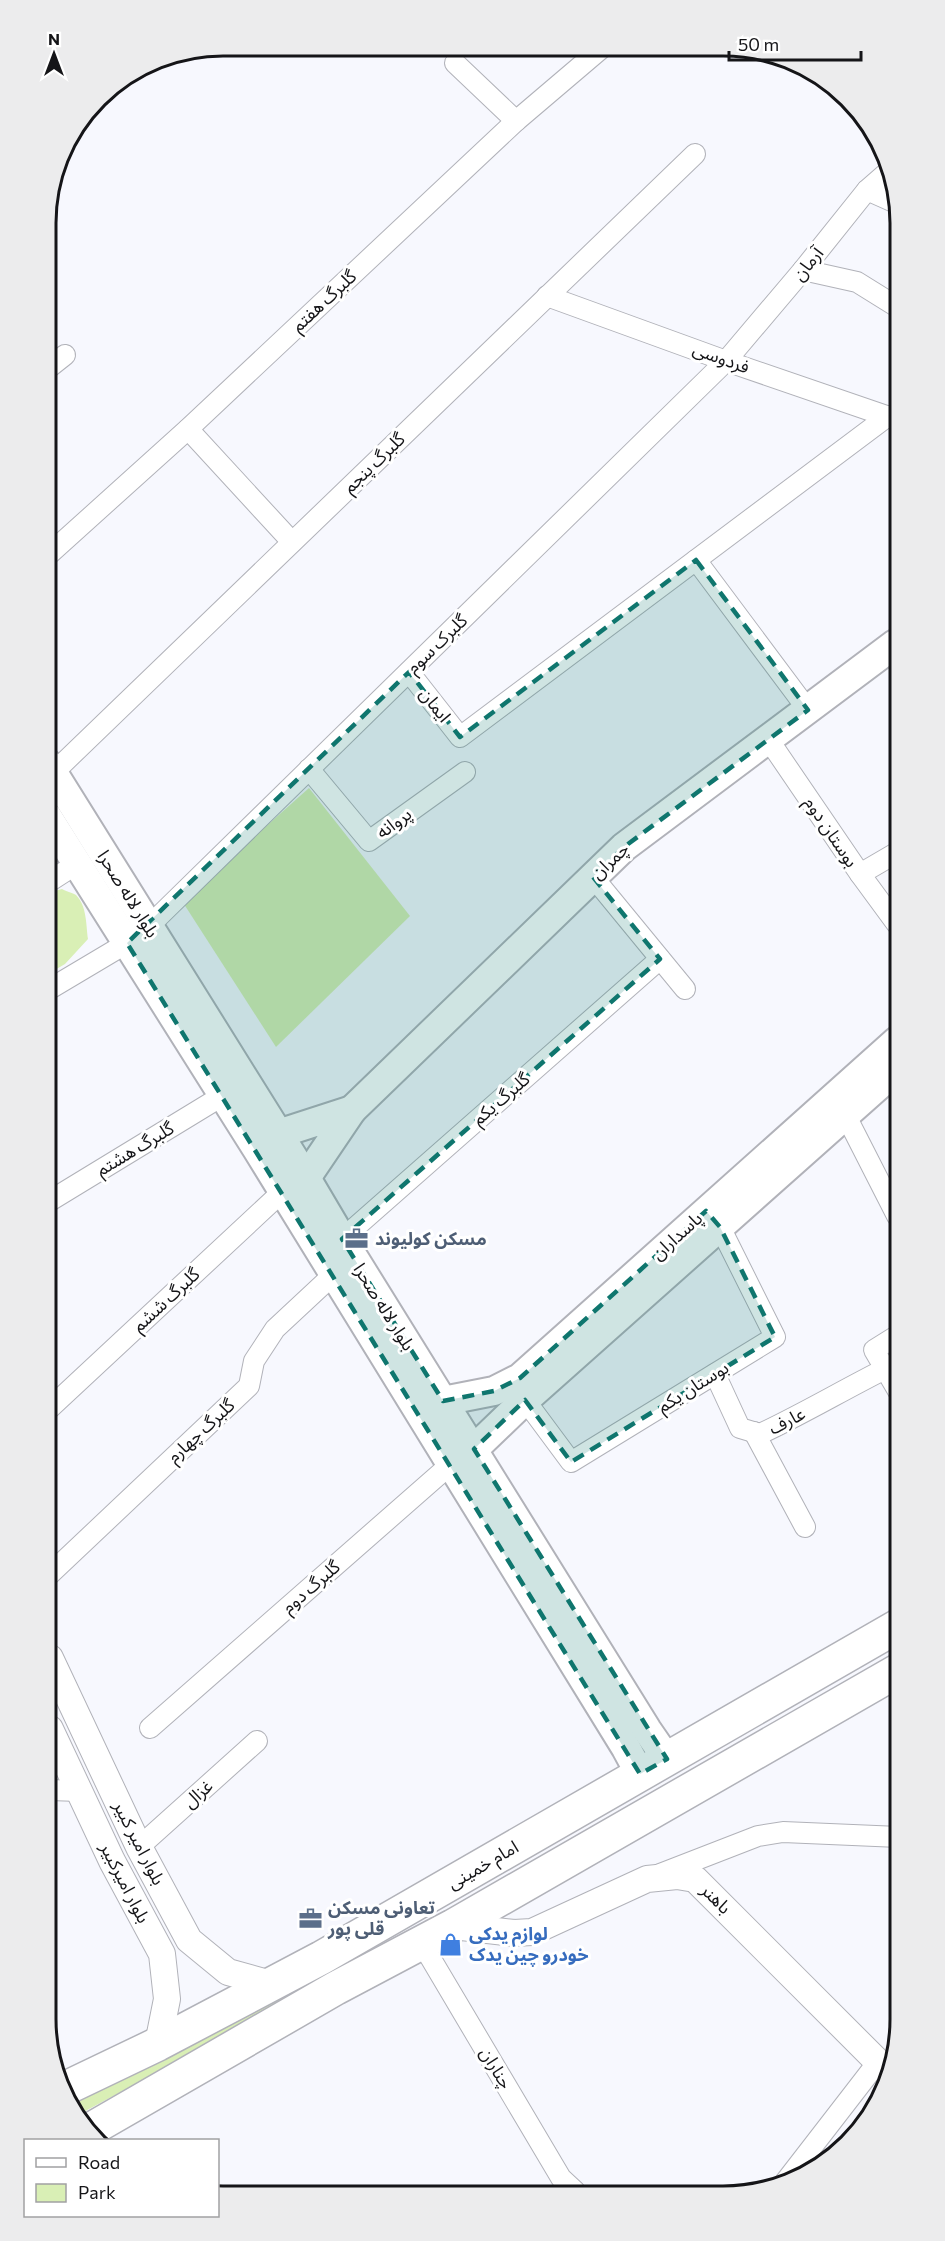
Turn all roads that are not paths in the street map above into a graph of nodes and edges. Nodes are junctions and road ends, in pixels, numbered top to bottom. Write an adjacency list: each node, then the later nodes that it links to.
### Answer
1 (593, 55): 3 (street, گلبرگ هفتم)
2 (455, 63): 3 (street)
3 (516, 122): 16 (street, گلبرگ هفتم)
4 (695, 154): 9 (street, گلبرگ پنجم)
5 (883, 176): 6 (street, آرمان)
6 (867, 190): 7 (street); 8 (street, آرمان)
7 (888, 199)
8 (803, 270): 10 (street); 12 (street, آرمان)
9 (547, 296): 12 (street, فردوسی); 17 (street, گلبرگ پنجم)
10 (890, 302)
11 (65, 355): 13 (street)
12 (726, 361): 14 (street, فردوسی); 21 (street, گلبرک سوم)
13 (56, 362)
14 (890, 417)
15 (890, 418): 19 (street)
16 (188, 429): 17 (street); 18 (street, گلبرگ هفتم)
17 (292, 542): 24 (street, گلبرگ پنجم)
18 (56, 548)
19 (696, 560): 21 (street, ایمان); 22 (street)
20 (890, 649): 22 (main road, چمران)
21 (409, 672): 25 (street, گلبرک سوم)
22 (808, 710): 23 (main road, چمران)
23 (768, 739): 31 (street, بوستان دوم); 33 (main road, چمران)
24 (56, 763)
25 (309, 769): 26 (street, پروانه); 35 (street, گلبرک سوم)
26 (465, 772)
27 (56, 779): 35 (main road, بلوار لاله صحرا)
28 (56, 829): 30 (main road, بلوار لاله صحرا)
29 (890, 857): 31 (street)
30 (78, 863): 32 (street); 35 (main road, بلوار لاله صحرا)
31 (860, 874): 34 (street, بوستان دوم)
32 (56, 877)
33 (592, 878): 36 (street); 42 (main road, چمران)
34 (890, 915)
35 (138, 935): 37 (street, گلبرک سوم); 41 (main road, بلوار لاله صحرا); 44 (main road, بلوار لاله صحرا)
36 (660, 959): 38 (street); 50 (street, گلبرگ یکم)
37 (56, 985)
38 (686, 989)
39 (890, 1048): 49 (main road, پاسداران)
40 (890, 1075): 43 (main road, پاسداران)
41 (222, 1096): 44 (main road, بلوار لاله صحرا); 47 (street, گلبرگ هشتم)
42 (352, 1110): 44 (main road, چمران); 45 (main road, چمران)
43 (845, 1114): 48 (street); 49 (main road, پاسداران)
44 (267, 1141): 45 (main road, بلوار لاله صحرا); 46 (main road, بلوار لاله صحرا)
45 (306, 1178): 46 (main road, چمران); 50 (main road, بلوار لاله صحرا)
46 (282, 1192): 51 (main road, بلوار لاله صحرا); 58 (street, گلبرگ ششم)
47 (55, 1197)
48 (889, 1201)
49 (713, 1219): 54 (street, بوستان یکم); 56 (main road, پاسداران); 57 (main road, پاسداران)
50 (342, 1239): 57 (main road, بلوار لاله صحرا)
51 (333, 1275): 60 (main road, بلوار لاله صحرا); 62 (street, گلبرگ چهارم)
52 (889, 1340): 53 (street)
53 (885, 1369): 55 (street); 59 (street, عارف)
54 (715, 1374): 56 (street, بوستان یکم); 59 (street, عارف)
55 (889, 1376)
56 (525, 1400): 60 (main road, پاسداران)
57 (442, 1401): 60 (main road, بلوار لاله صحرا)
58 (55, 1403)
59 (753, 1432): 61 (street)
60 (462, 1457): 66 (street, گلبرگ دوم); 69 (main road, بلوار لاله صحرا)
61 (805, 1527)
62 (55, 1570)
63 (889, 1631): 69 (highway, امام خمینی)
64 (55, 1669): 73 (street, بلوار امیر کبیر)
65 (889, 1675): 75 (highway, امام خمینی)
66 (150, 1728)
67 (55, 1741): 71 (street, بلوار امیرکبیر)
68 (257, 1741): 73 (street, غزال)
69 (653, 1767): 79 (highway, امام خمینی)
70 (55, 1790): 71 (street)
71 (79, 1791): 82 (street, بلوار امیرکبیر)
72 (889, 1837): 74 (street)
73 (140, 1847): 80 (street, بلوار امیر کبیر)
74 (647, 1879): 77 (street, باهنر); 83 (street, باهنر)
75 (497, 1900): 76 (highway, امام خمینی); 77 (street)
76 (453, 1926): 77 (street, باهنر); 78 (highway, امام خمینی)
77 (514, 1933)
78 (421, 1942): 81 (highway, امام خمینی); 88 (street, چناران)
79 (321, 1958): 80 (highway, امام خمینی); 81 (highway)
80 (271, 1984): 82 (highway, امام خمینی)
81 (336, 1988): 86 (highway, امام خمینی)
82 (158, 2044): 85 (highway, امام خمینی)
83 (882, 2067)
84 (881, 2073): 87 (street)
85 (70, 2086)
86 (95, 2127)
87 (799, 2167)
88 (570, 2186)

